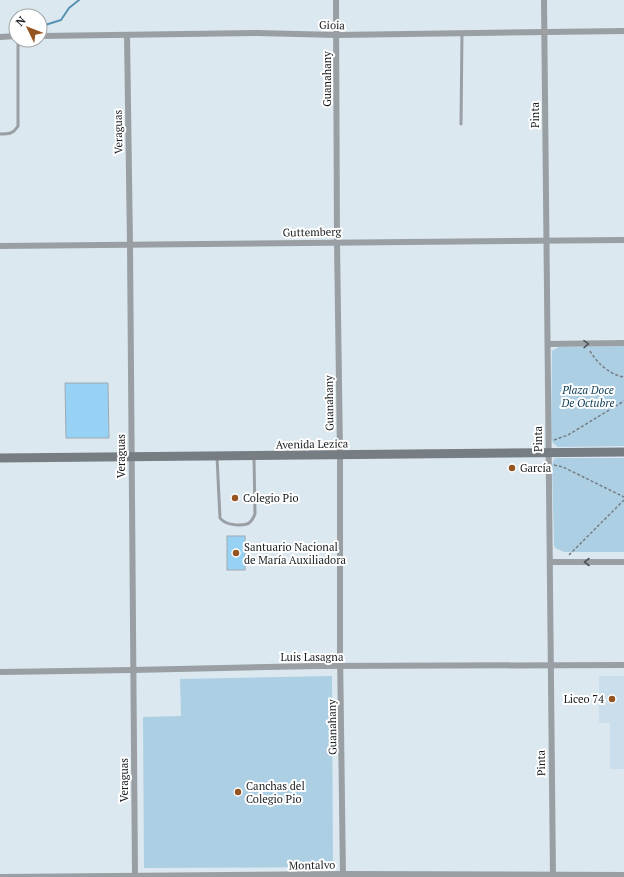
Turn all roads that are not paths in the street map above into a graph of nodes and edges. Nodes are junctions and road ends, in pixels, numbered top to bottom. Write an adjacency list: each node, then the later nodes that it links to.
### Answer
1 (336, 0): 7 (street, Guanahany)
2 (544, 0): 4 (street, Pinta)
3 (624, 31): 4 (street, Gioia)
4 (544, 32): 5 (street, Gioia); 13 (street, Pinta)
5 (462, 33): 7 (street, Gioia); 10 (lane)
6 (127, 35): 7 (street, Gioia); 8 (street, Gioia); 15 (street, Veraguas)
7 (337, 35): 14 (street, Guanahany)
8 (48, 36)
9 (18, 48): 11 (lane)
10 (462, 124)
11 (0, 134)
12 (624, 240): 13 (street, Guttemberg)
13 (546, 241): 14 (street, Guttemberg); 18 (street, Pinta)
14 (337, 242): 15 (street, Guttemberg); 21 (street, Guanahany)
15 (130, 245): 16 (street, Guttemberg); 23 (street, Veraguas)
16 (0, 246)
17 (624, 343): 18 (street, one-way to 17)
18 (548, 344): 19 (street, Pinta)
19 (548, 447): 20 (street, Avenida Lezica); 21 (street, Avenida Lezica); 26 (street, Pinta)
20 (624, 452)
21 (340, 455): 22 (street, Avenida Lezica); 29 (street, Guanahany)
22 (254, 456): 24 (street, Avenida Lezica); 24 (lane)
23 (131, 457): 24 (street, Avenida Lezica); 25 (street, Avenida Lezica); 31 (street, Veraguas)
24 (217, 457)
25 (0, 458)
26 (550, 562): 27 (street, one-way to 26); 30 (street, Pinta)
27 (624, 562)
28 (624, 665): 30 (street, Luis Lasagna)
29 (341, 666): 30 (street, Luis Lasagna); 31 (street, Luis Lasagna); 35 (street, Guanahany)
30 (550, 666): 36 (street, Pinta)
31 (133, 670): 32 (street, Luis Lasagna); 34 (street, Veraguas)
32 (0, 672)
33 (624, 875): 36 (street, Montalvo)
34 (135, 876): 35 (street, Montalvo); 37 (street, Montalvo)
35 (343, 876): 36 (street, Montalvo)
36 (553, 876)
37 (0, 877)

